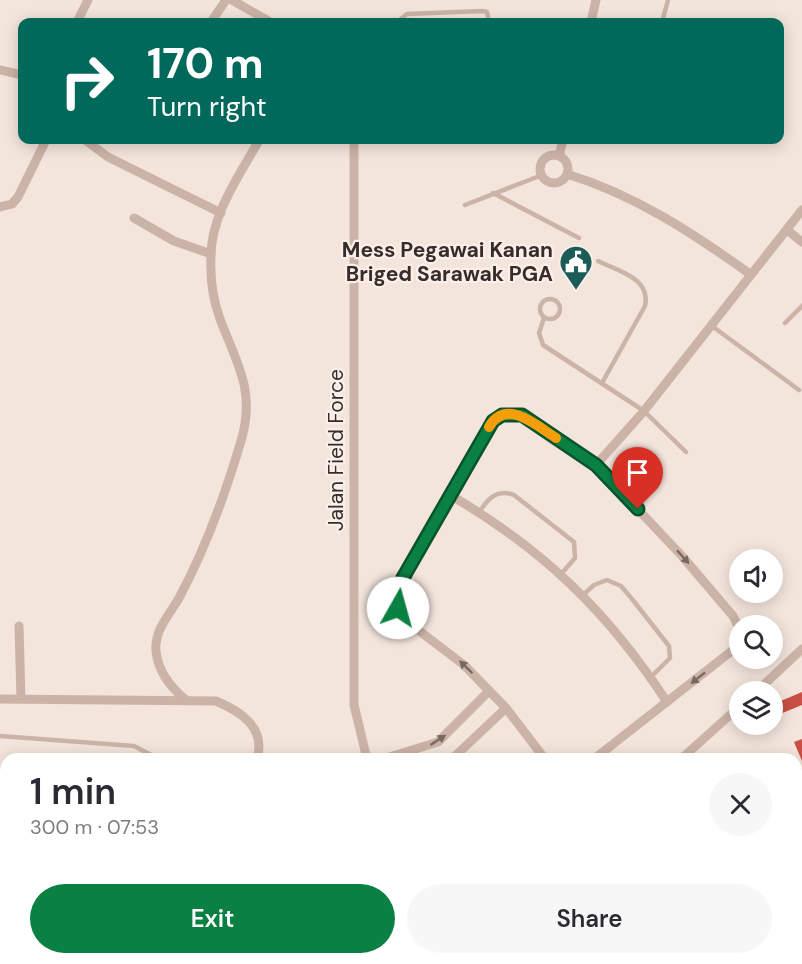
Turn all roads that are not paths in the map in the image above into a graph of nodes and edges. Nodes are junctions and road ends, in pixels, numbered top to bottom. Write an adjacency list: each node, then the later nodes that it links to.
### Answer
1 (88, 0): 6 (street)
2 (226, 0): 7 (street)
3 (232, 0): 8 (street)
4 (596, 0): 11 (street)
5 (668, 0): 12 (lane)
6 (79, 18)
7 (214, 18)
8 (263, 18)
9 (402, 18): 10 (lane)
10 (488, 18)
11 (592, 18)
12 (663, 18)
13 (0, 69): 14 (street)
14 (18, 74)
15 (44, 144): 25 (street)
16 (90, 144): 27 (street)
17 (256, 144): 27 (street)
18 (354, 144): 64 (street, Jalan Field Force)
19 (562, 144): 20 (street)
20 (559, 156): 21 (street); 22 (street)
21 (567, 174): 22 (street); 34 (street)
22 (542, 175): 23 (lane)
23 (493, 194): 24 (lane); 30 (lane)
24 (465, 205)
25 (0, 207)
26 (802, 210): 29 (street)
27 (221, 213): 32 (street)
28 (134, 218): 32 (street)
29 (787, 230): 31 (street); 34 (street)
30 (579, 238)
31 (802, 242)
32 (210, 254): 57 (street)
33 (598, 261): 39 (lane)
34 (750, 274): 38 (street)
35 (802, 306): 37 (lane)
36 (544, 318): 36 (lane); 39 (lane)
37 (785, 323)
38 (710, 325): 40 (lane); 41 (street)
39 (602, 382): 41 (lane)
40 (798, 390)
41 (644, 411): 42 (lane); 43 (street)
42 (686, 452)
43 (596, 465): 44 (street); 48 (street, one-way to 48)
44 (450, 495): 45 (street); 54 (street, one-way to 44)
45 (480, 511): 46 (street); 46 (lane)
46 (562, 573): 47 (street)
47 (583, 595): 52 (street); 52 (lane)
48 (732, 615)
49 (19, 626): 56 (street)
50 (802, 649): 53 (street)
51 (729, 653): 58 (street, one-way to 58)
52 (651, 677): 58 (street)
53 (768, 681)
54 (489, 691): 59 (street); 65 (street, one-way to 54)
55 (0, 699): 56 (street)
56 (21, 699): 57 (street)
57 (186, 700): 63 (street)
58 (668, 702): 68 (street)
59 (506, 708): 66 (street); 67 (street)
60 (729, 716): 69 (street)
61 (0, 736): 62 (lane)
62 (148, 753)
63 (259, 753)
64 (366, 753)
65 (402, 753)
66 (458, 753)
67 (540, 753)
68 (602, 753)
69 (688, 753)

